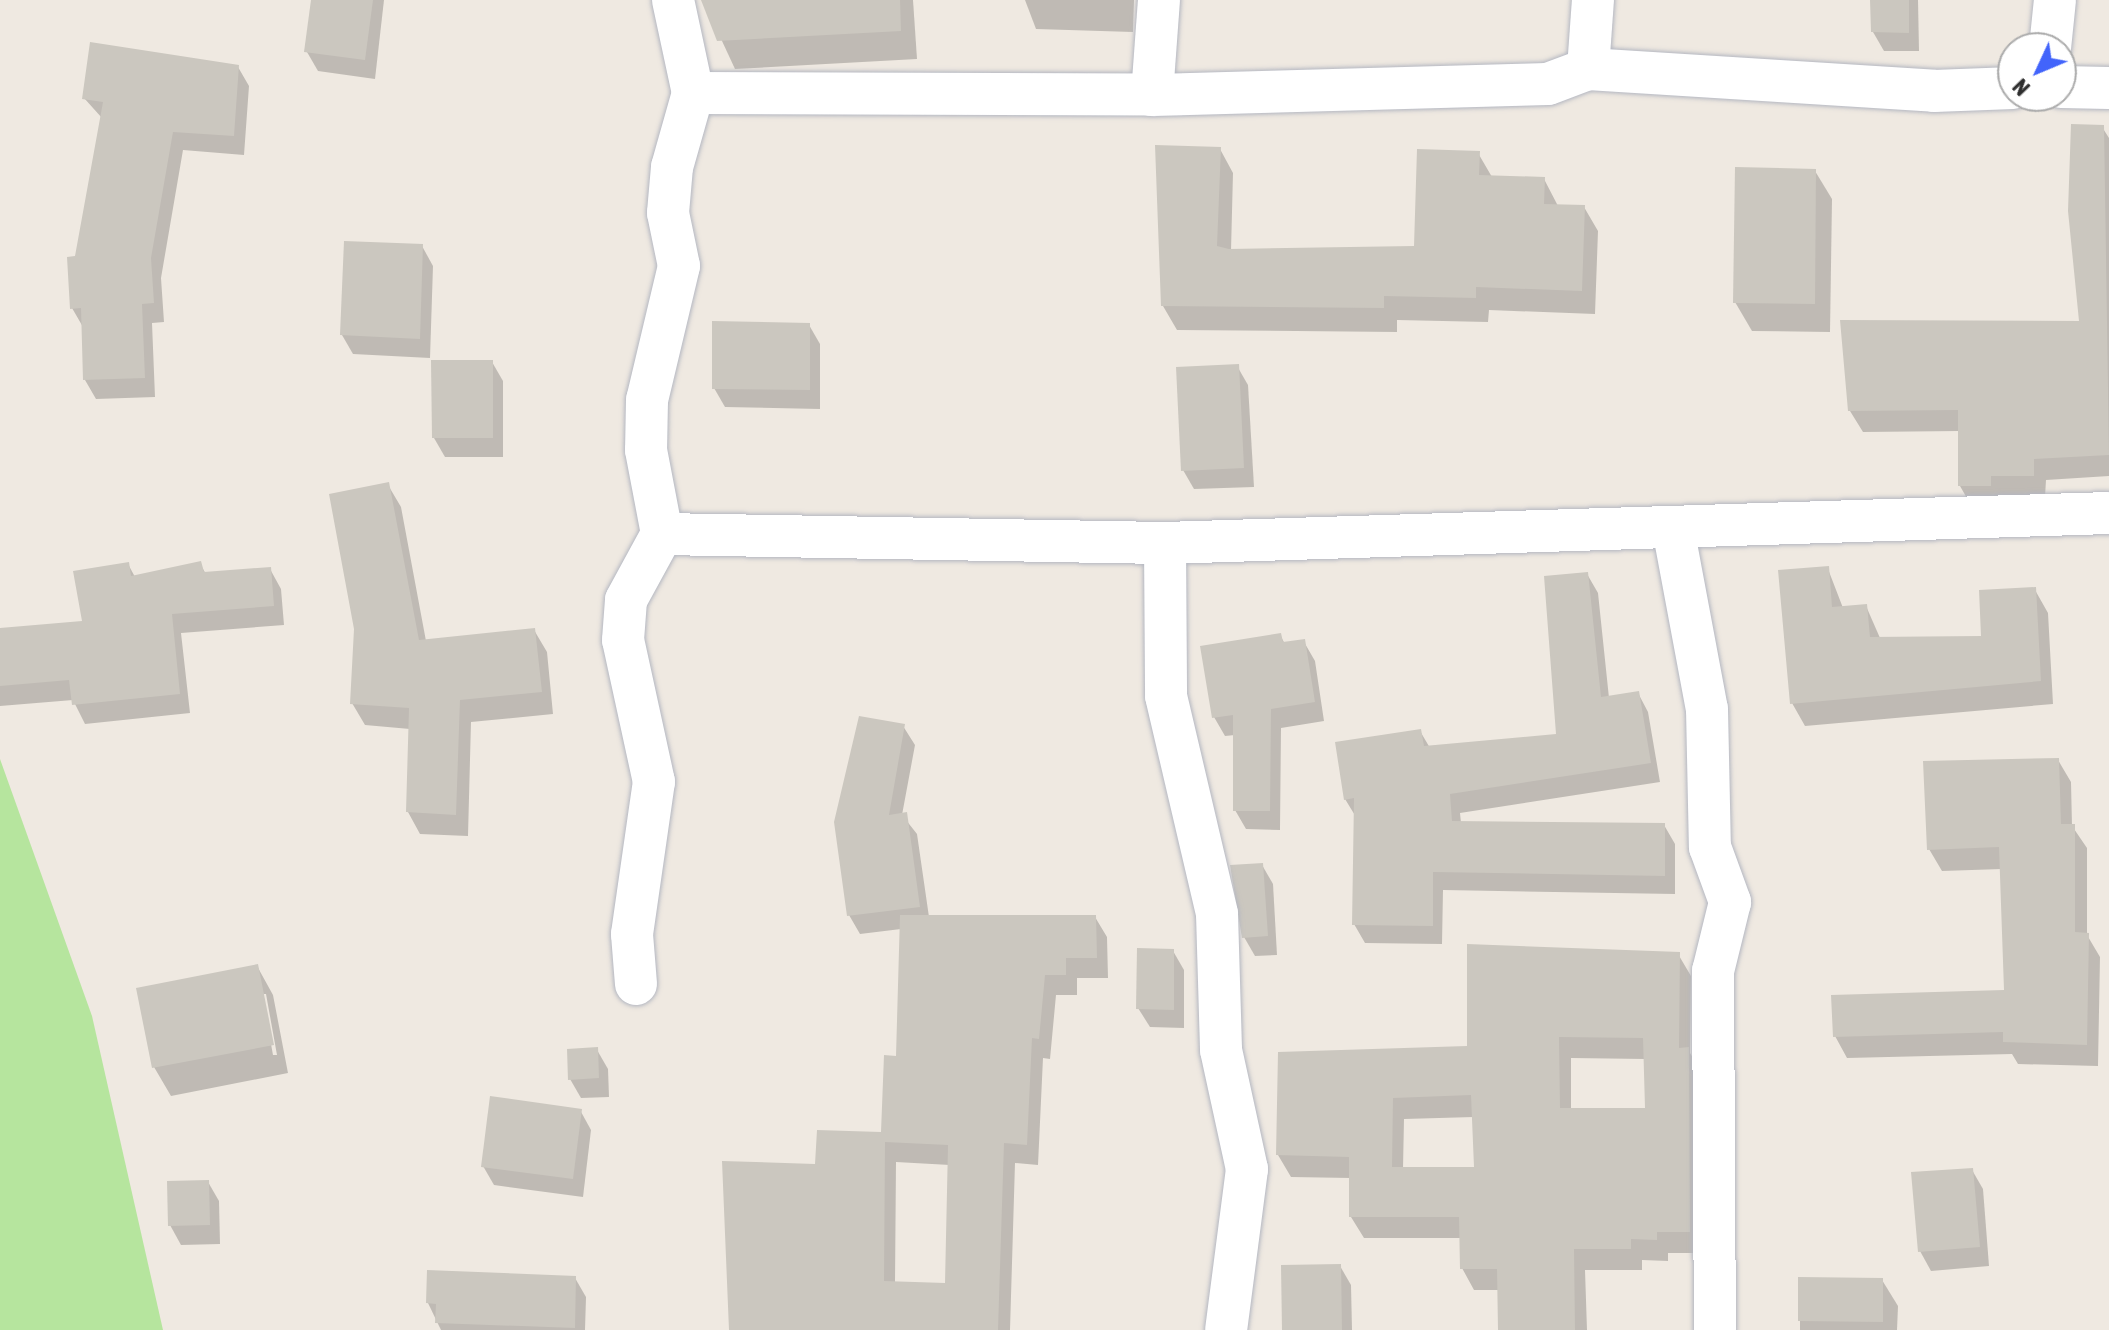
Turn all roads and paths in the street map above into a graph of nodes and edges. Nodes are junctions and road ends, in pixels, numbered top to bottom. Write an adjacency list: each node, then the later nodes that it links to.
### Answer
1 (673, 0): 10 (street)
2 (1159, 0): 11 (street)
3 (1593, 0): 6 (street)
4 (2055, 0): 5 (street)
5 (2052, 32)
6 (1588, 69): 9 (street); 11 (street)
7 (2077, 87): 8 (street)
8 (2109, 88)
9 (1997, 89)
10 (693, 93): 11 (street); 14 (street)
11 (1152, 95)
12 (2109, 513): 13 (street)
13 (1673, 528): 15 (street); 18 (street)
14 (662, 534): 15 (street); 16 (street)
15 (1165, 543): 17 (street)
16 (636, 984)
17 (1226, 1330)
18 (1715, 1330)

